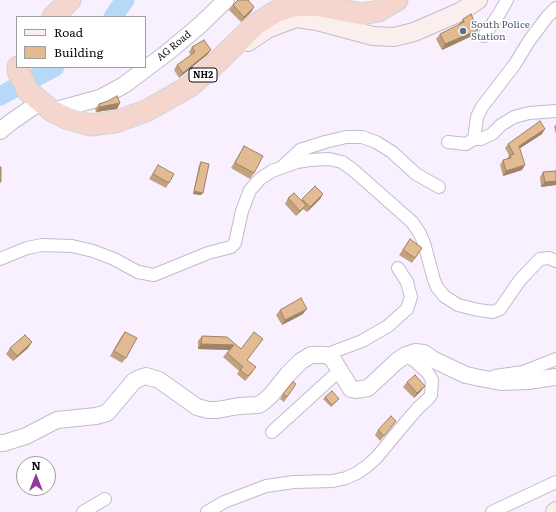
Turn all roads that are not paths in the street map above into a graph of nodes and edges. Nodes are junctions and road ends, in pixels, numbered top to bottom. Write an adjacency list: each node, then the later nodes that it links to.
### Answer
1 (70, 0): 7 (highway)
2 (226, 0): 11 (street, AG Road)
3 (397, 0): 10 (highway, NH2)
4 (478, 0): 10 (main road)
5 (507, 0): 8 (street)
6 (556, 8): 14 (street)
7 (54, 16)
8 (484, 36)
9 (18, 68): 11 (highway, NH2)
10 (190, 86): 11 (highway, NH2)
11 (46, 107): 13 (street, AG Road)
12 (556, 111): 14 (street)
13 (0, 131)
14 (474, 139): 15 (street)
15 (448, 142)
16 (282, 167): 17 (street); 18 (street); 19 (street)
17 (439, 187)
18 (0, 260)
19 (556, 261)
20 (398, 268): 21 (street)
21 (325, 355): 24 (street); 28 (street)
22 (406, 355): 24 (street); 26 (street); 32 (street)
23 (556, 358): 26 (street)
24 (339, 371): 27 (street)
25 (556, 377): 26 (street)
26 (480, 378)
27 (272, 432)
28 (0, 443)
29 (556, 482): 33 (street)
30 (105, 499): 31 (street)
31 (83, 512)
32 (207, 512)
33 (492, 512)

